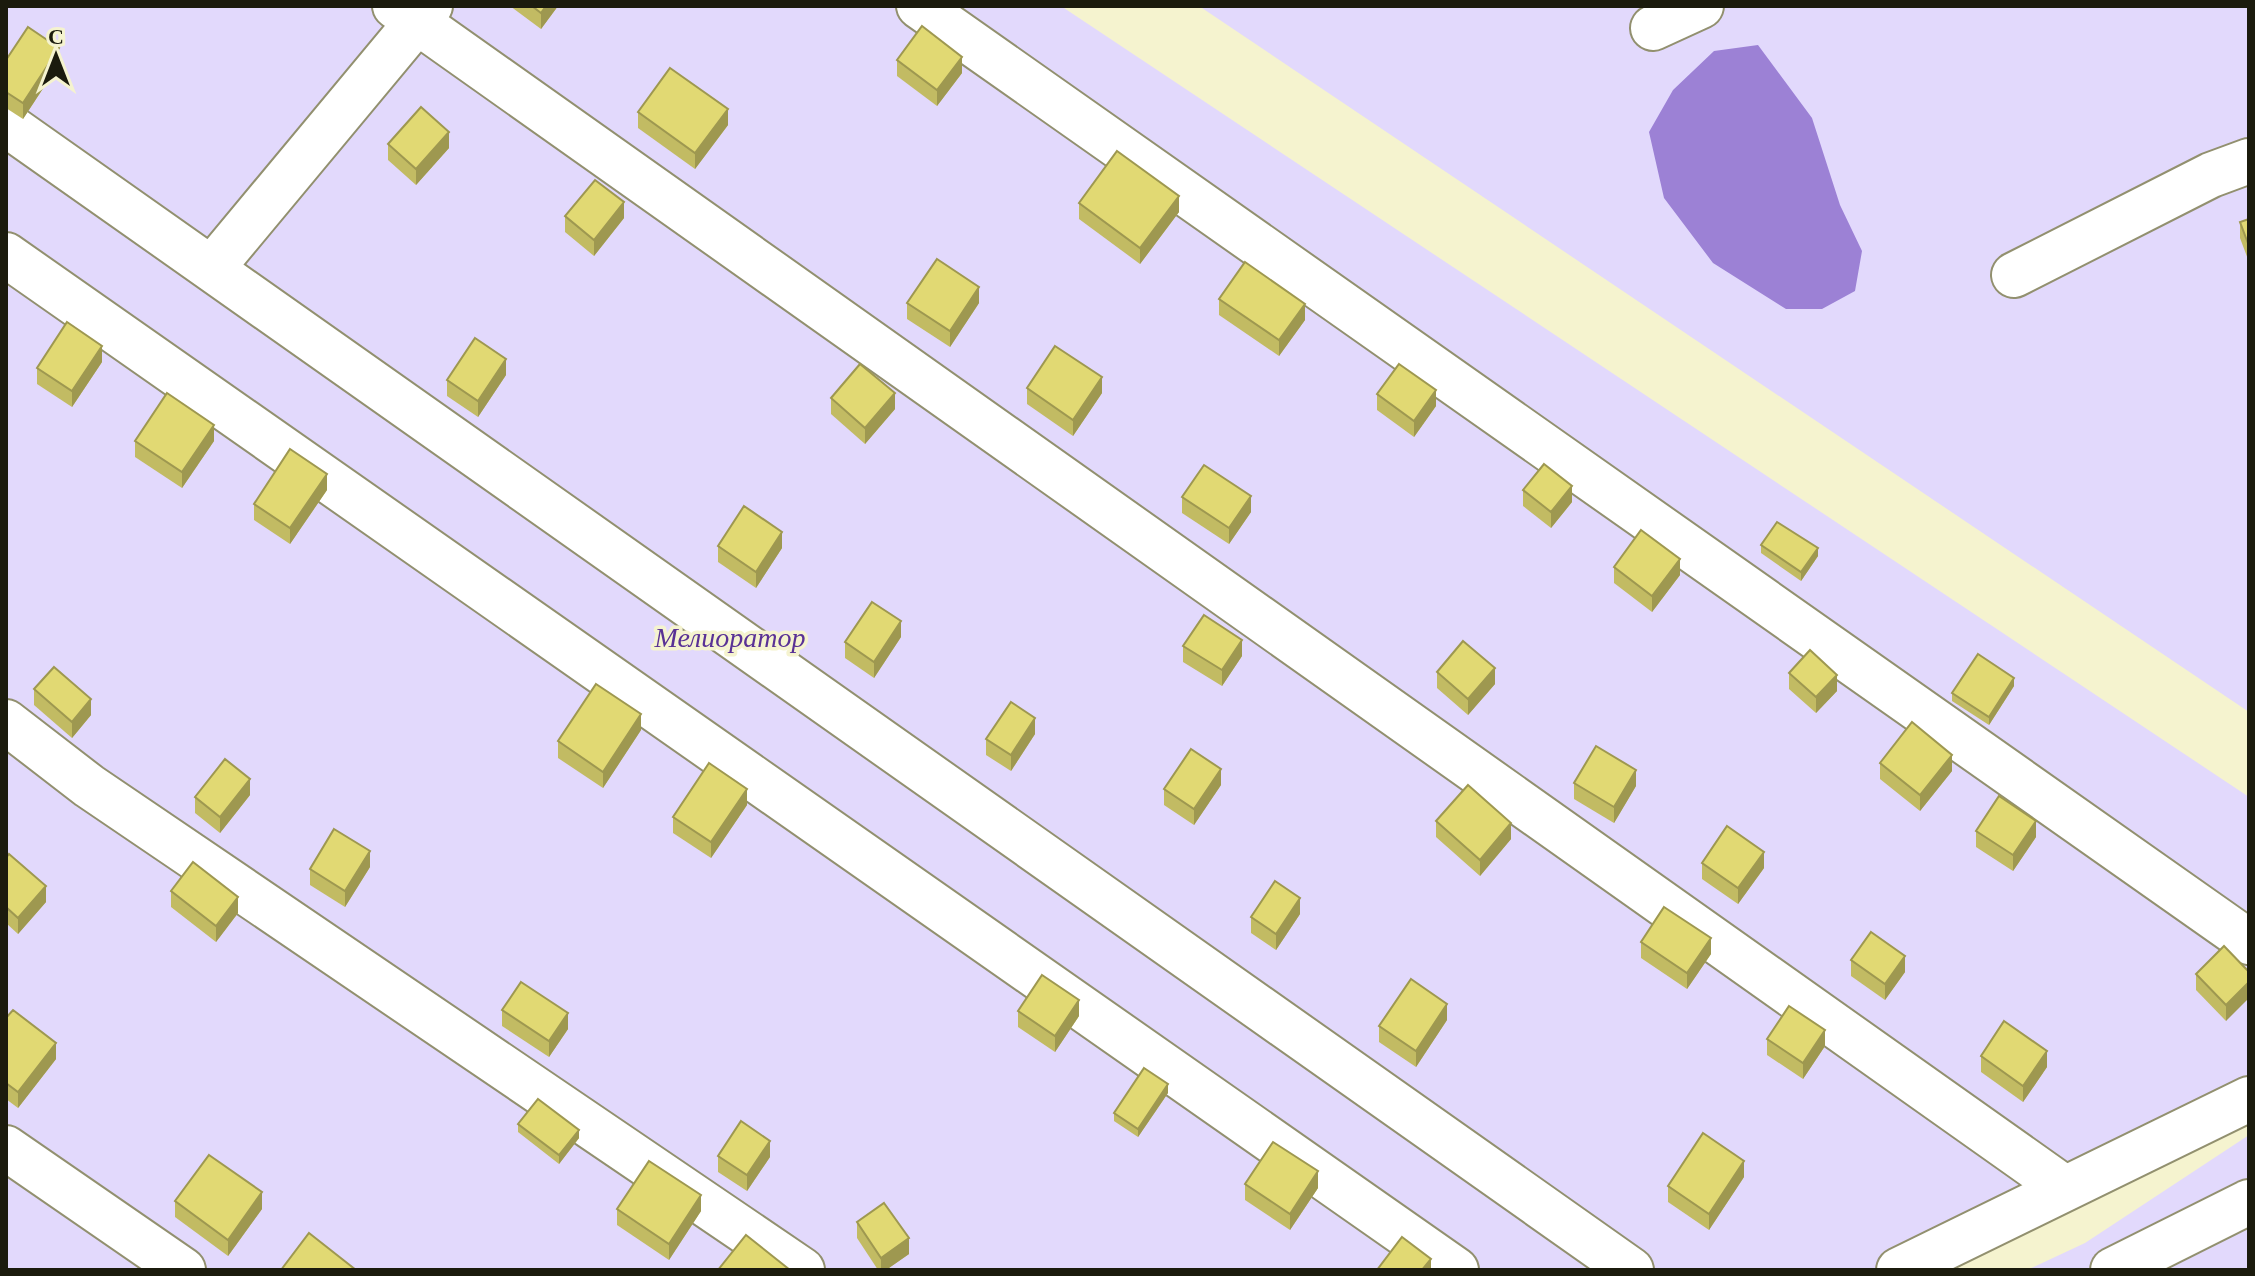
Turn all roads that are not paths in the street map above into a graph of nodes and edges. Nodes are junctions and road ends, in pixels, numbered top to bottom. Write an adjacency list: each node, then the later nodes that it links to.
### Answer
1 (919, 6): 11 (lane)
2 (1701, 6): 4 (lane)
3 (414, 11): 8 (lane); 14 (lane)
4 (1653, 28)
5 (6, 124): 8 (lane)
6 (2249, 161): 9 (lane)
7 (6, 255): 18 (lane)
8 (212, 268): 19 (lane)
9 (2014, 275)
10 (6, 722): 17 (lane)
11 (2249, 942)
12 (2249, 1099): 14 (lane)
13 (6, 1148): 16 (lane)
14 (2063, 1187): 20 (lane)
15 (2249, 1202): 21 (lane)
16 (183, 1270)
17 (802, 1270)
18 (1456, 1270)
19 (1631, 1270)
20 (1899, 1270)
21 (2113, 1270)

